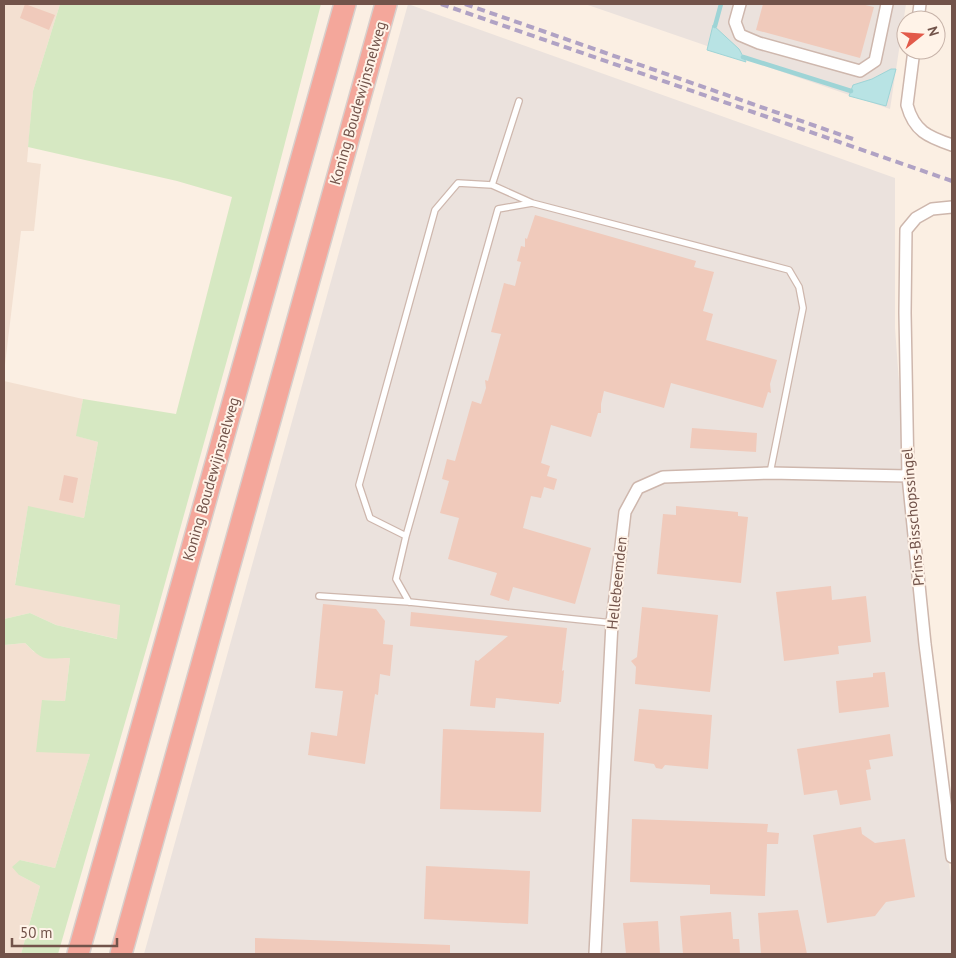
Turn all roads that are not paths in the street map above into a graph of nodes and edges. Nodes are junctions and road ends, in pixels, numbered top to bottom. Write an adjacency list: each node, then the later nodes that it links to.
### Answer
1 (386, 4): 19 (highway, Koning Boudewijnsnelweg)
2 (740, 4): 3 (street)
3 (887, 4)
4 (342, 12): 18 (highway, Koning Boudewijnsnelweg)
5 (913, 60): 7 (street)
6 (519, 101): 8 (lane)
7 (952, 145)
8 (492, 184): 9 (lane); 13 (lane)
9 (532, 203): 11 (lane); 13 (lane)
10 (952, 207): 12 (street, Prins-Bisschopssingel)
11 (770, 473): 12 (street, Hellebeemden); 16 (street, Hellebeemden)
12 (908, 476): 17 (street, Prins-Bisschopssingel)
13 (406, 536): 15 (lane)
14 (319, 596): 15 (lane)
15 (408, 602): 16 (lane)
16 (612, 623): 20 (street, Hellebeemden)
17 (952, 857)
18 (78, 954)
19 (122, 954)
20 (595, 954)

